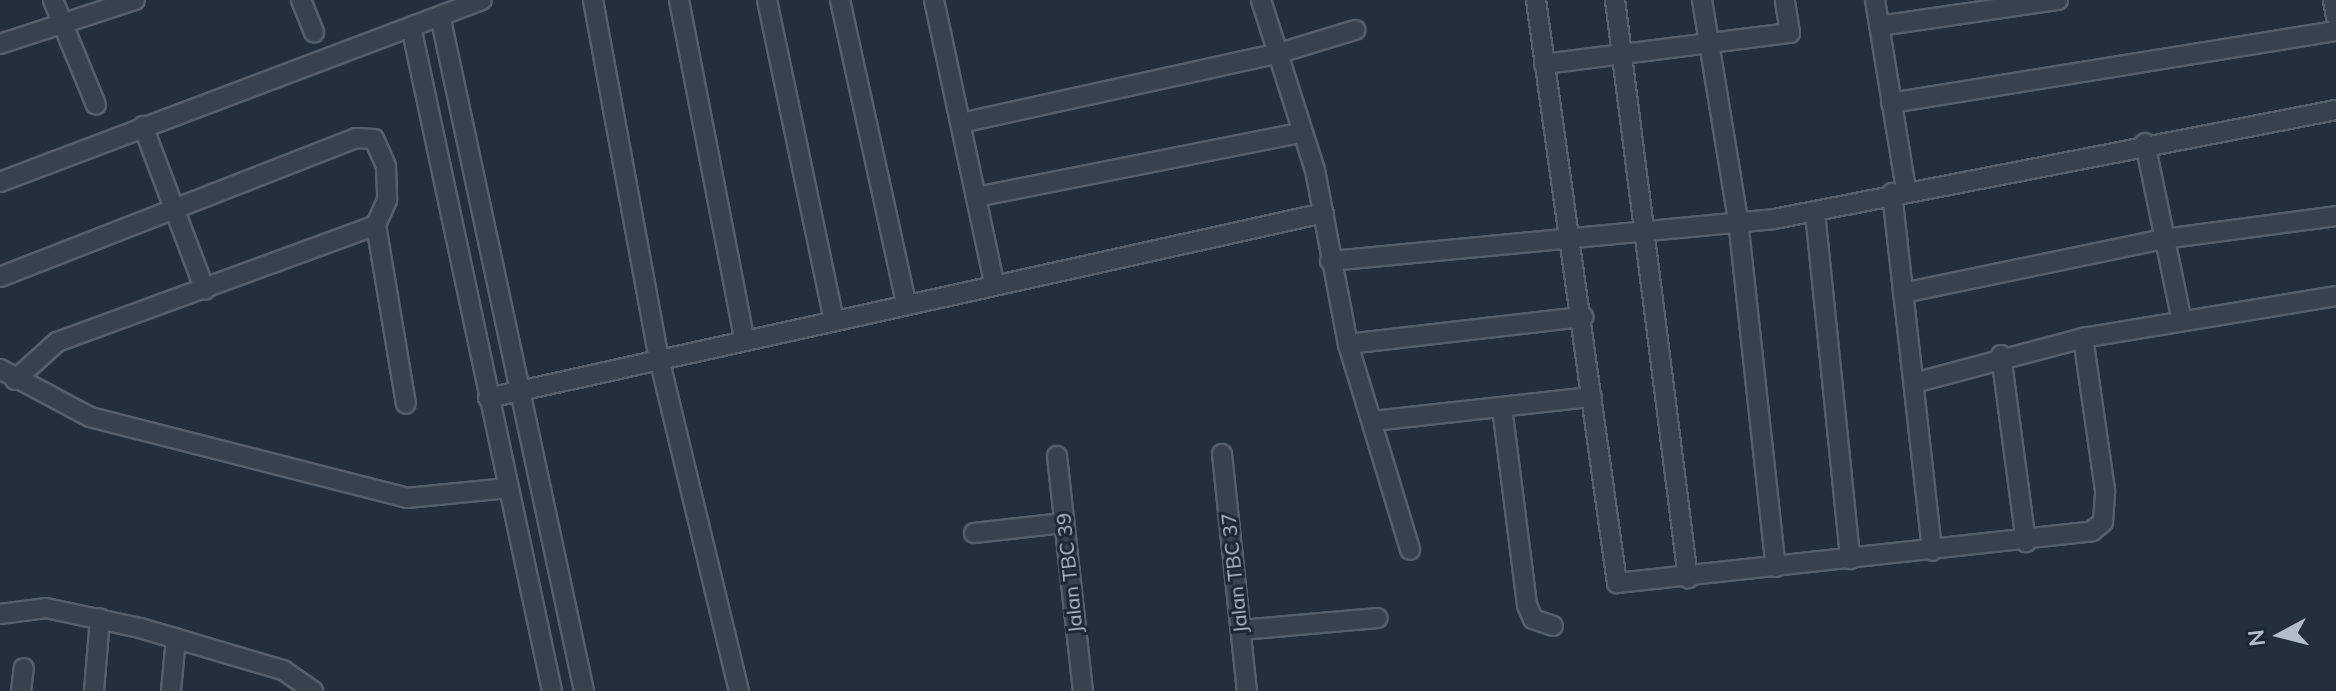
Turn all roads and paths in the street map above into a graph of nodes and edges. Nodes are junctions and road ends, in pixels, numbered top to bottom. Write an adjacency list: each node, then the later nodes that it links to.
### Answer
1 (53, 0): 21 (street)
2 (135, 0): 21 (street)
3 (301, 0): 26 (street)
4 (482, 0): 20 (street)
5 (593, 0): 65 (street)
6 (679, 0): 61 (street)
7 (767, 0): 59 (street)
8 (840, 0): 57 (street)
9 (934, 0): 35 (street)
10 (1261, 0): 29 (street)
11 (1536, 0): 31 (street)
12 (1615, 0): 30 (street)
13 (1702, 0): 28 (street)
14 (1785, 0): 28 (street)
15 (1875, 0): 22 (street)
16 (2058, 0): 18 (street)
17 (2333, 0): 19 (street)
18 (2025, 2): 22 (street)
19 (2336, 17)
20 (441, 20): 24 (street); 68 (street)
21 (61, 23): 27 (street); 33 (street)
22 (1879, 26): 32 (street)
23 (1355, 30): 29 (street)
24 (412, 31): 36 (street); 70 (street)
25 (2336, 31): 32 (street)
26 (314, 32)
27 (0, 44)
28 (1707, 45): 30 (street); 46 (street)
29 (1276, 54): 35 (street); 37 (street)
30 (1622, 56): 31 (street); 48 (street)
31 (1544, 64): 49 (street)
32 (1891, 103): 40 (street)
33 (96, 105)
34 (2336, 110): 38 (street)
35 (961, 123): 41 (street)
36 (143, 126): 39 (street); 42 (street)
37 (1303, 132): 41 (street); 44 (street)
38 (2145, 143): 40 (street); 50 (street)
39 (0, 182)
40 (1899, 191): 43 (street); 55 (street)
41 (976, 197): 53 (street)
42 (175, 209): 47 (street); 52 (street); 54 (street)
43 (1815, 212): 46 (street); 82 (street)
44 (1324, 213): 51 (street); 53 (street)
45 (2336, 216): 50 (street)
46 (1738, 220): 48 (street); 83 (street)
47 (376, 225): 54 (street); 71 (street)
48 (1646, 230): 49 (street); 84 (street)
49 (1569, 236): 51 (street); 58 (street)
50 (2164, 239): 55 (street); 60 (street)
51 (1330, 261): 63 (street)
52 (0, 277)
53 (994, 282): 57 (street)
54 (205, 290): 66 (street)
55 (1903, 293): 67 (street)
56 (2336, 296): 60 (street)
57 (906, 302): 59 (street)
58 (1583, 317): 63 (street); 69 (street)
59 (834, 320): 61 (street)
60 (2182, 321): 62 (street)
61 (744, 338): 65 (street)
62 (2083, 338): 64 (street); 79 (street)
63 (1348, 344): 73 (street)
64 (2001, 355): 67 (street); 79 (street)
65 (659, 358): 68 (street); 98 (street)
66 (7, 374): 76 (street)
67 (1914, 383): 81 (street)
68 (522, 390): 70 (street); 97 (street)
69 (1592, 397): 72 (street); 84 (street)
70 (488, 398): 76 (street)
71 (406, 404)
72 (1502, 407): 73 (street); 88 (street)
73 (1373, 421): 80 (street)
74 (1222, 454): 89 (street, Jalan TBC 37)
75 (1057, 456): 77 (street, Jalan TBC 39)
76 (509, 488): 96 (street)
77 (1063, 523): 78 (street); 99 (street, Jalan TBC 39)
78 (974, 533)
79 (2026, 542): 81 (street)
80 (1410, 550)
81 (1932, 551): 82 (street)
82 (1850, 559): 83 (street)
83 (1776, 567): 84 (street)
84 (1688, 578)
85 (0, 614): 86 (street)
86 (100, 618): 90 (street); 93 (street)
87 (1377, 618): 89 (street)
88 (1553, 626)
89 (1241, 630): 100 (street, Jalan TBC 37)
90 (176, 638): 94 (street); 95 (street)
91 (24, 668): 92 (street)
92 (21, 691)
93 (94, 691)
94 (171, 691)
95 (313, 691)
96 (552, 691)
97 (584, 691)
98 (739, 691)
99 (1083, 691)
100 (1247, 691)

